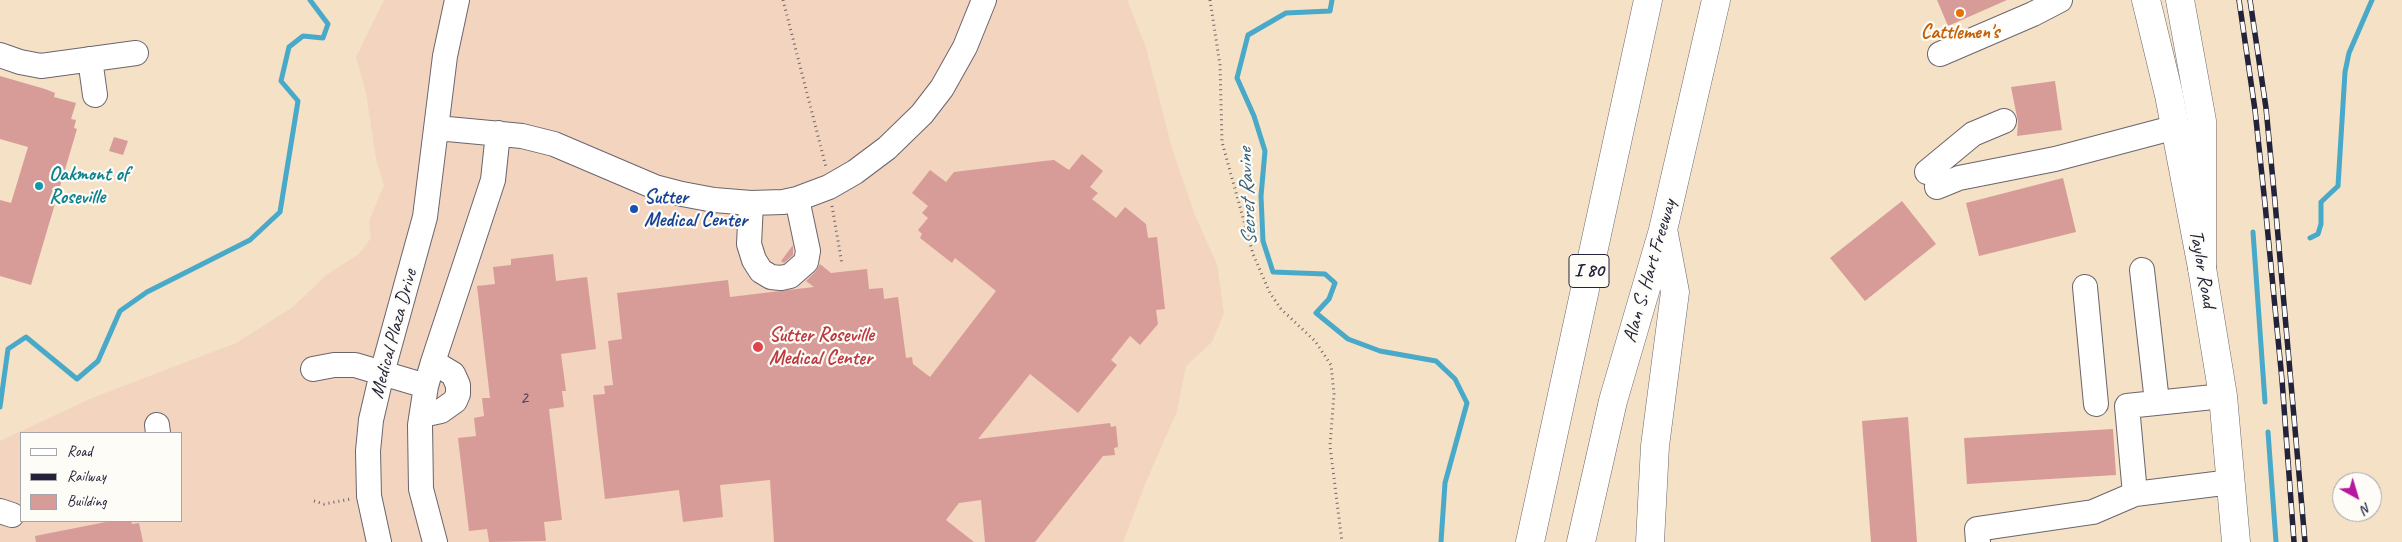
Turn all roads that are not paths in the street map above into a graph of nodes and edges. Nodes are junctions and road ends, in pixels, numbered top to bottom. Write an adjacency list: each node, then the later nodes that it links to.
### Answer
1 (457, 0): 15 (street, Medical Plaza Drive)
2 (984, 0): 17 (street)
3 (1648, 0): 35 (main road, I 80)
4 (1716, 0): 19 (main road, Alan S. Hart Freeway)
5 (2060, 0): 9 (street)
6 (2146, 0): 14 (main road, Taylor Road)
7 (2180, 0): 20 (main road)
8 (136, 53): 11 (street)
9 (1940, 54)
10 (0, 55): 11 (street)
11 (90, 60): 12 (street)
12 (95, 95)
13 (2004, 121): 14 (street)
14 (2176, 127): 20 (main road, Taylor Road)
15 (437, 128): 16 (street); 25 (street, Medical Plaza Drive)
16 (498, 133): 18 (street); 23 (street)
17 (796, 200): 18 (street); 18 (street)
18 (751, 203)
19 (1663, 230): 36 (main road, Alan S. Hart Freeway); 37 (main road)
20 (2202, 268): 27 (main road, Taylor Road)
21 (2142, 270): 28 (street)
22 (2085, 287): 29 (street)
23 (433, 362): 26 (street); 30 (street)
24 (313, 369): 25 (street)
25 (382, 373): 26 (street); 33 (street, Medical Plaza Drive)
26 (426, 386): 30 (street)
27 (2223, 396): 28 (street); 31 (main road, Taylor Road)
28 (2157, 402): 32 (street)
29 (2096, 404)
30 (422, 415): 34 (street)
31 (2231, 482): 32 (street); 39 (main road, Taylor Road)
32 (2135, 494): 38 (street)
33 (380, 542)
34 (435, 542)
35 (1530, 542)
36 (1582, 542)
37 (1650, 542)
38 (1978, 542)
39 (2236, 542)

